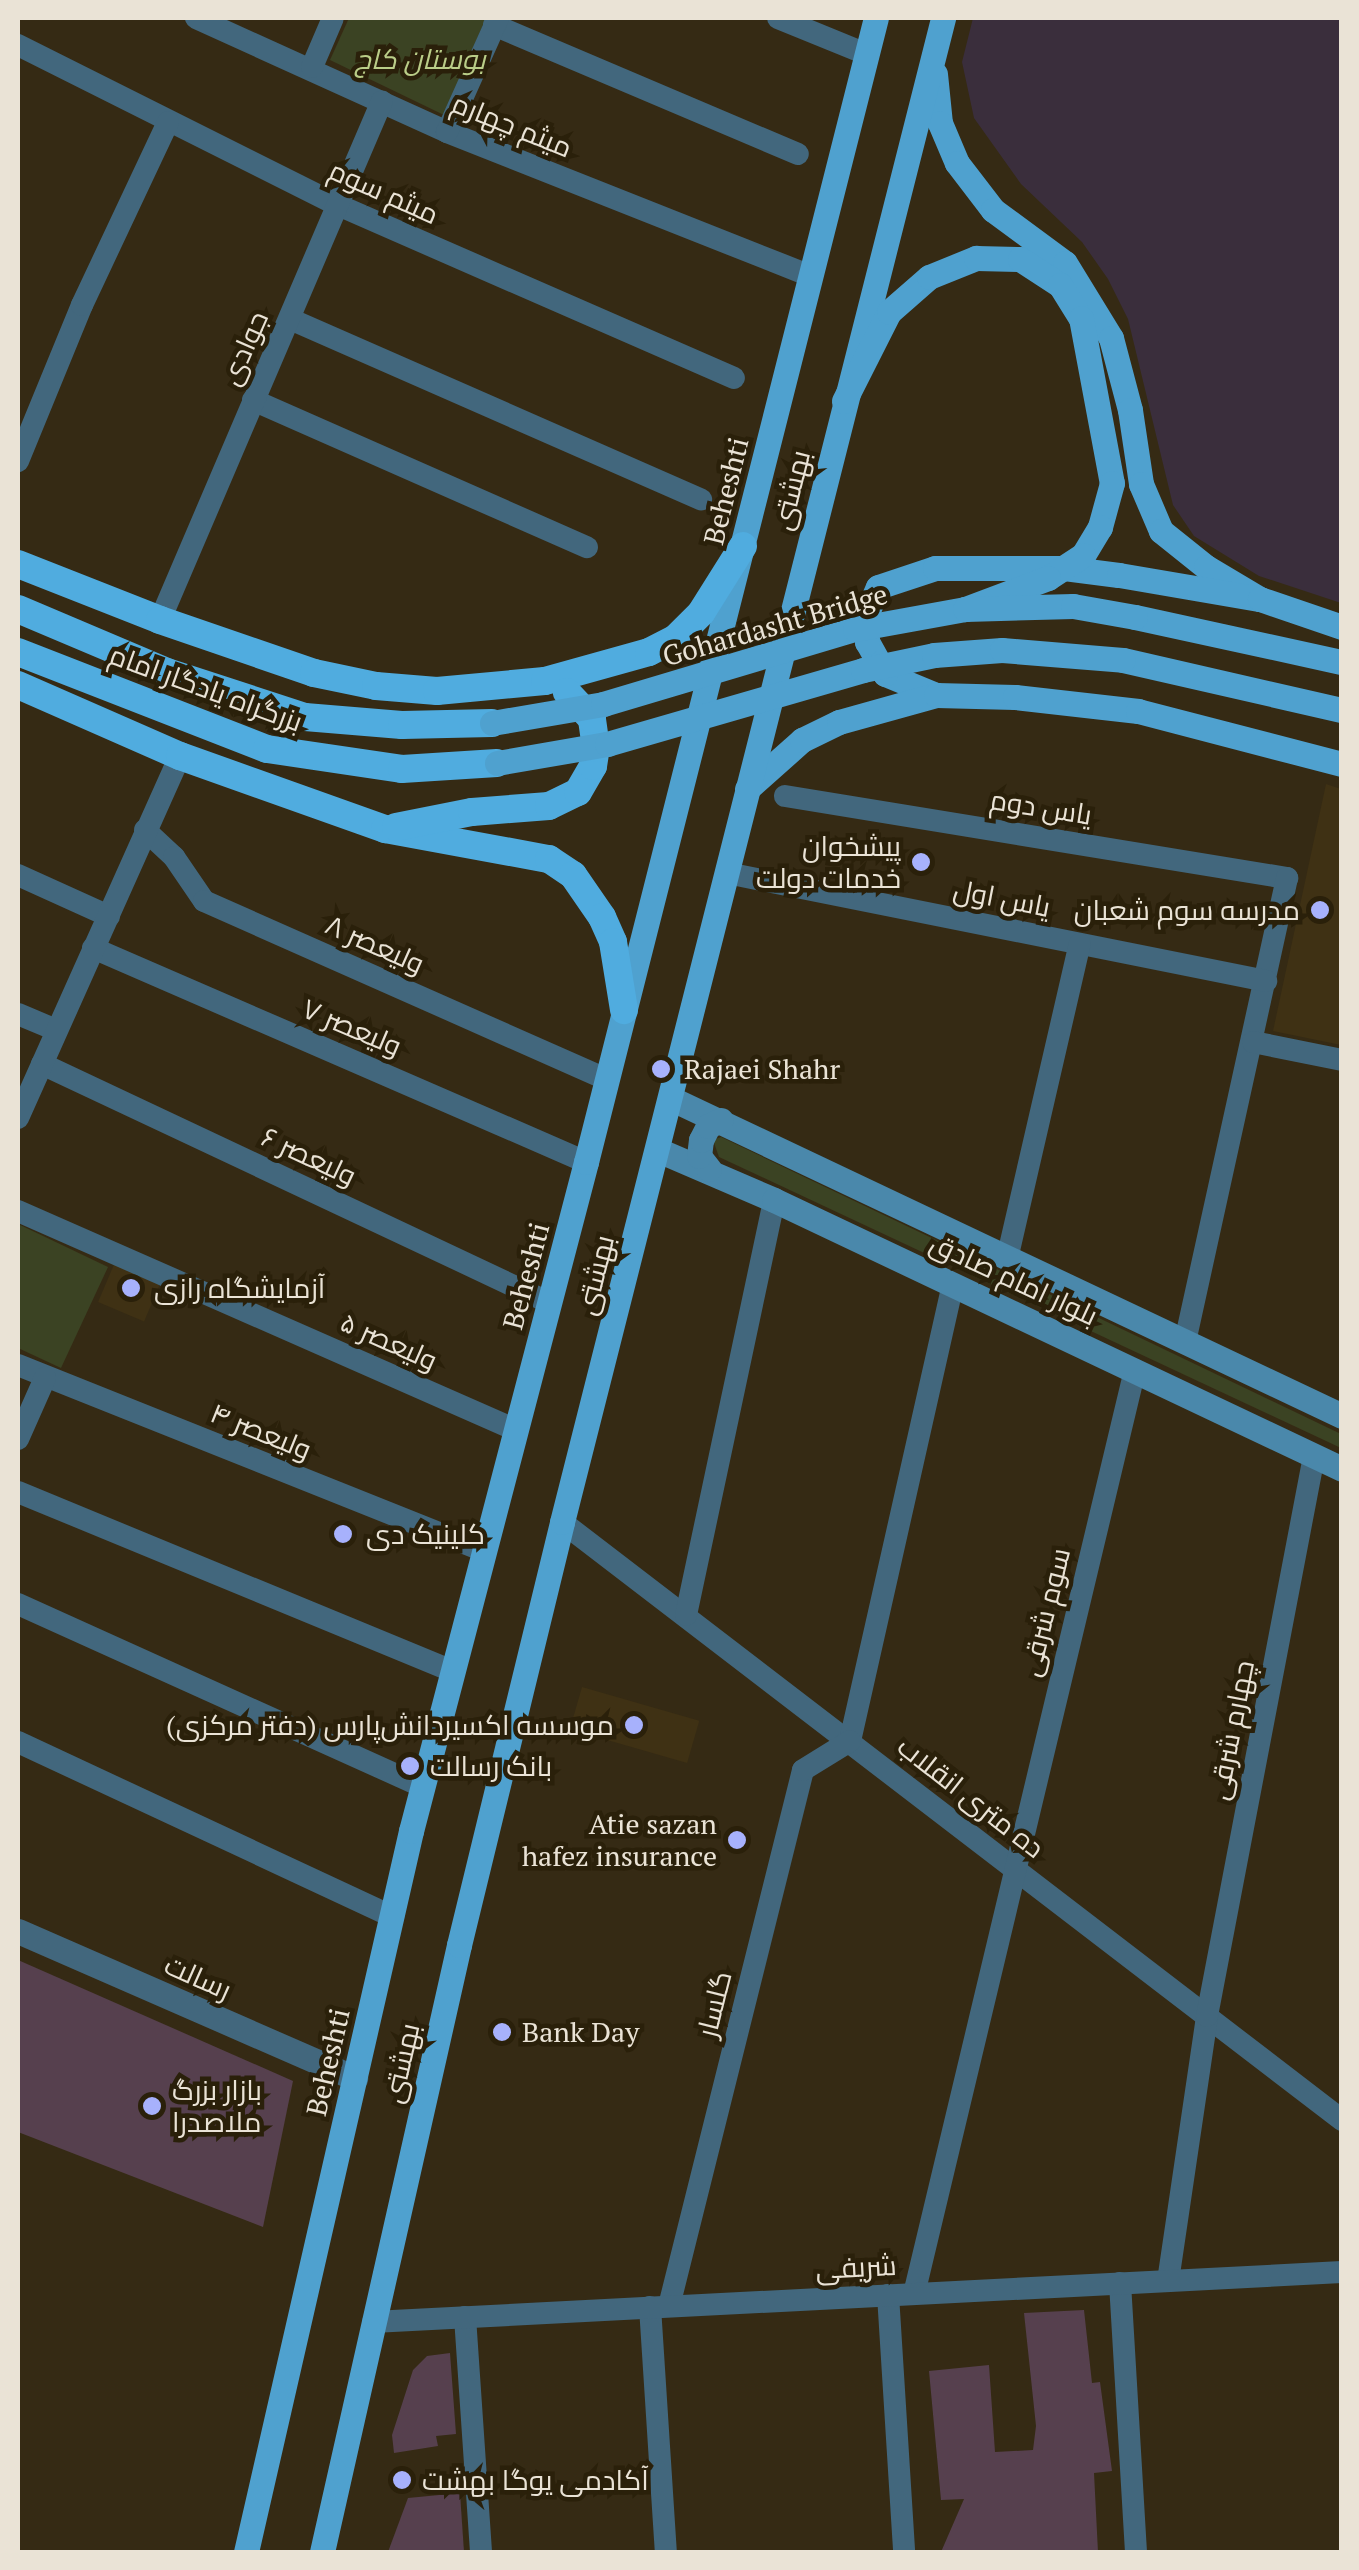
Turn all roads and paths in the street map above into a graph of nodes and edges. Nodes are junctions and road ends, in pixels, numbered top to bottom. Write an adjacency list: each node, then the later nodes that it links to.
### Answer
1 (196, 18): 10 (street, میثم چهارم)
2 (333, 18): 10 (street)
3 (778, 18): 8 (street)
4 (876, 18): 8 (main road, Beheshti)
5 (944, 18): 9 (main road, بهشتى)
6 (496, 21): 13 (street); 14 (street)
7 (18, 45): 12 (street, میثم سوم)
8 (866, 54): 16 (main road, Beheshti)
9 (934, 56): 20 (main road, بهشتى); 26 (main road)
10 (312, 67): 11 (street, میثم چهارم)
11 (382, 100): 13 (street, میثم چهارم); 15 (street, جوادی)
12 (168, 122): 15 (street, میثم سوم); 21 (street)
13 (447, 132): 16 (street, میثم چهارم)
14 (798, 154)
15 (338, 205): 17 (street, جوادی); 18 (street, میثم سوم)
16 (810, 276): 23 (main road, Beheshti)
17 (290, 319): 19 (street, جوادی); 22 (street)
18 (734, 378)
19 (253, 400): 24 (street); 29 (street, جوادی)
20 (844, 401): 27 (main road, bridge); 41 (main road, بهشتى)
21 (18, 462)
22 (701, 499)
23 (743, 546): 33 (highway); 51 (main road, Beheshti)
24 (586, 547)
25 (18, 564): 29 (highway)
26 (1260, 599): 30 (main road); 35 (main road)
27 (965, 608): 32 (main road, Gohardasht Bridge, bridge); 37 (main road, Gohardasht Bridge, bridge)
28 (18, 609): 37 (highway, بزرگراه یادگار امام)
29 (160, 620): 33 (highway)
30 (1342, 627)
31 (18, 652): 39 (highway, بزرگراه یادگار امام)
32 (1342, 662)
33 (546, 681): 43 (highway)
34 (18, 685): 38 (highway)
35 (936, 695): 40 (main road); 41 (main road)
36 (1342, 710): 39 (main road, bridge)
37 (492, 723)
38 (180, 756): 43 (highway); 44 (street)
39 (497, 763)
40 (1342, 764)
41 (747, 789): 45 (main road, بهشتى)
42 (785, 796): 50 (street, یاس دوم)
43 (384, 829): 51 (highway)
44 (145, 830): 47 (street); 57 (street, ولیعصر ۸)
45 (727, 873): 48 (street, یاس اول); 58 (main road, بهشتى)
46 (18, 875): 47 (street)
47 (110, 916): 49 (street)
48 (1080, 944): 50 (street, یاس اول); 66 (street)
49 (93, 948): 53 (street); 62 (street, ولیعصر ۷)
50 (1266, 981): 54 (street)
51 (624, 1010): 57 (main road, Beheshti)
52 (18, 1014): 53 (street)
53 (56, 1030): 56 (street)
54 (1253, 1042): 55 (street); 69 (street)
55 (1342, 1060)
56 (42, 1064): 59 (street); 68 (street, ولیعصر ۶)
57 (607, 1080): 62 (main road, Beheshti)
58 (672, 1099): 60 (main road, بلوار امام صادق); 61 (main road, بهشتى)
59 (18, 1118)
60 (721, 1120): 63 (main road); 66 (main road, بلوار امام صادق)
61 (658, 1150): 63 (main road, بلوار امام صادق); 79 (main road, بهشتى)
62 (586, 1162): 68 (main road, Beheshti)
63 (709, 1170): 64 (main road, بلوار امام صادق)
64 (774, 1200): 67 (main road, بلوار امام صادق); 82 (street)
65 (18, 1211): 74 (street, ولیعصر ۵)
66 (1008, 1259): 69 (main road, بلوار امام صادق)
67 (953, 1284): 71 (main road, بلوار امام صادق); 85 (street)
68 (550, 1303): 74 (main road, Beheshti)
69 (1185, 1343): 73 (main road, بلوار امام صادق)
70 (18, 1364): 72 (street, ولیعصر ۴)
71 (1135, 1370): 76 (main road, بلوار امام صادق); 87 (street, سوم شرقی)
72 (45, 1378): 75 (street); 80 (street, ولیعصر ۴)
73 (1342, 1416)
74 (516, 1430): 80 (main road, Beheshti)
75 (18, 1439)
76 (1314, 1456): 77 (main road, بلوار امام صادق); 90 (street, چهارم شرقی)
77 (1342, 1468)
78 (18, 1492): 83 (street)
79 (562, 1522): 82 (street, ده متری انقلاب); 100 (main road, بهشتى)
80 (484, 1552): 83 (main road, Beheshti)
81 (18, 1604): 86 (street)
82 (686, 1615): 85 (street, ده متری انقلاب)
83 (452, 1671): 86 (main road, Beheshti)
84 (18, 1742): 88 (street)
85 (850, 1742): 87 (street, ده متری انقلاب); 98 (street, گلسار)
86 (422, 1787): 88 (main road, Beheshti)
87 (1014, 1868): 90 (street, ده متری انقلاب); 96 (street, سوم شرقی)
88 (393, 1916): 91 (main road, Beheshti)
89 (18, 1931): 91 (street, رسالت)
90 (1207, 2016): 92 (street, ده متری انقلاب); 94 (street, چهارم شرقی)
91 (356, 2078): 101 (main road, Beheshti)
92 (1342, 2120)
93 (1342, 2272): 94 (street, شریفی)
94 (1168, 2281): 95 (street, شریفی)
95 (1120, 2284): 96 (street, شریفی); 106 (street)
96 (914, 2294): 97 (street, شریفی)
97 (888, 2295): 98 (street, شریفی); 105 (street)
98 (659, 2307): 99 (street, شریفی); 104 (street, گلسار)
99 (465, 2317): 100 (street, شریفی); 103 (street)
100 (373, 2322): 102 (main road, بهشتى)
101 (246, 2552)
102 (322, 2552)
103 (481, 2552)
104 (666, 2552)
105 (904, 2552)
106 (1136, 2552)

